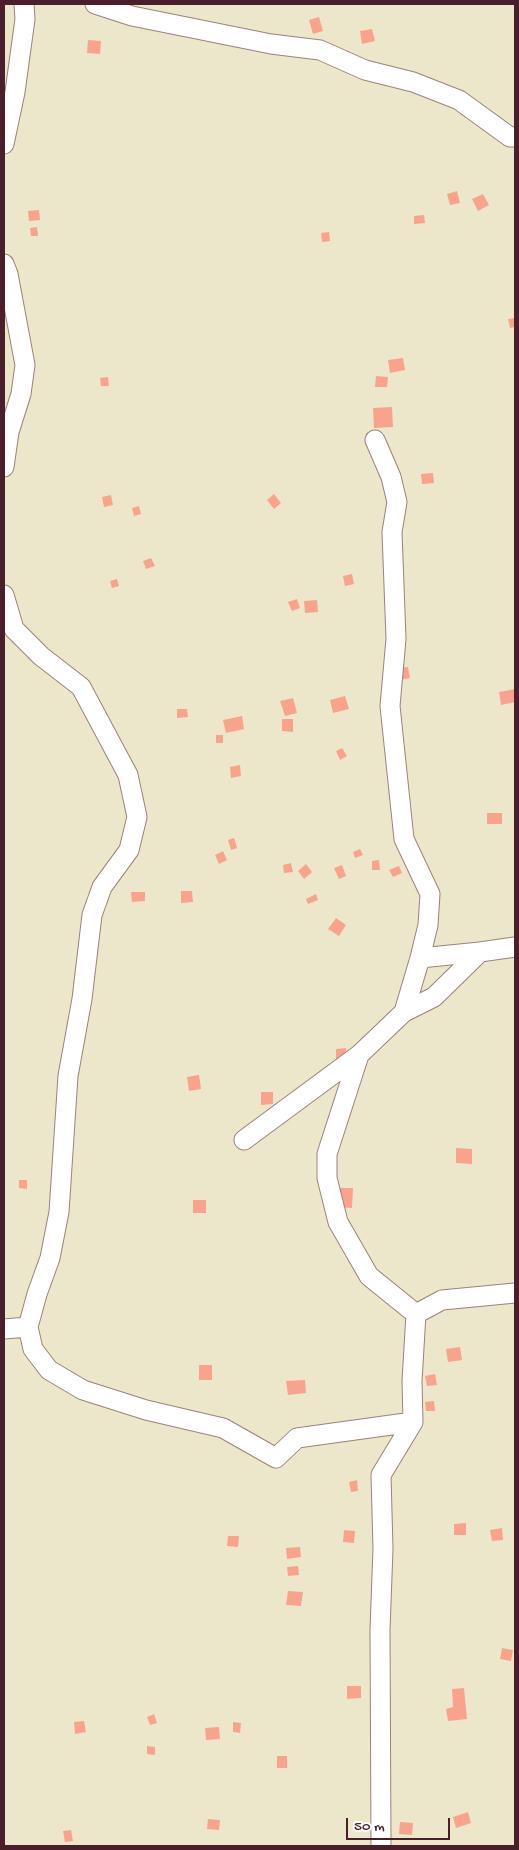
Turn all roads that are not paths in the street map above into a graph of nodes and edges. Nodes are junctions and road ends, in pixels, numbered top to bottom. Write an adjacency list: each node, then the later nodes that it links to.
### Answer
1 (24, 4): 4 (street)
2 (95, 4): 3 (street)
3 (515, 137)
4 (4, 144)
5 (4, 264): 7 (street)
6 (376, 440): 11 (street)
7 (4, 468)
8 (4, 594): 17 (street)
9 (515, 947): 10 (street)
10 (480, 952): 11 (street); 12 (street)
11 (420, 958): 12 (street)
12 (404, 1012): 13 (street)
13 (359, 1055): 14 (street); 16 (street)
14 (244, 1140)
15 (515, 1293): 16 (street)
16 (416, 1314): 19 (street)
17 (28, 1327): 18 (street); 19 (street)
18 (4, 1329)
19 (413, 1422): 20 (street)
20 (381, 1846)

